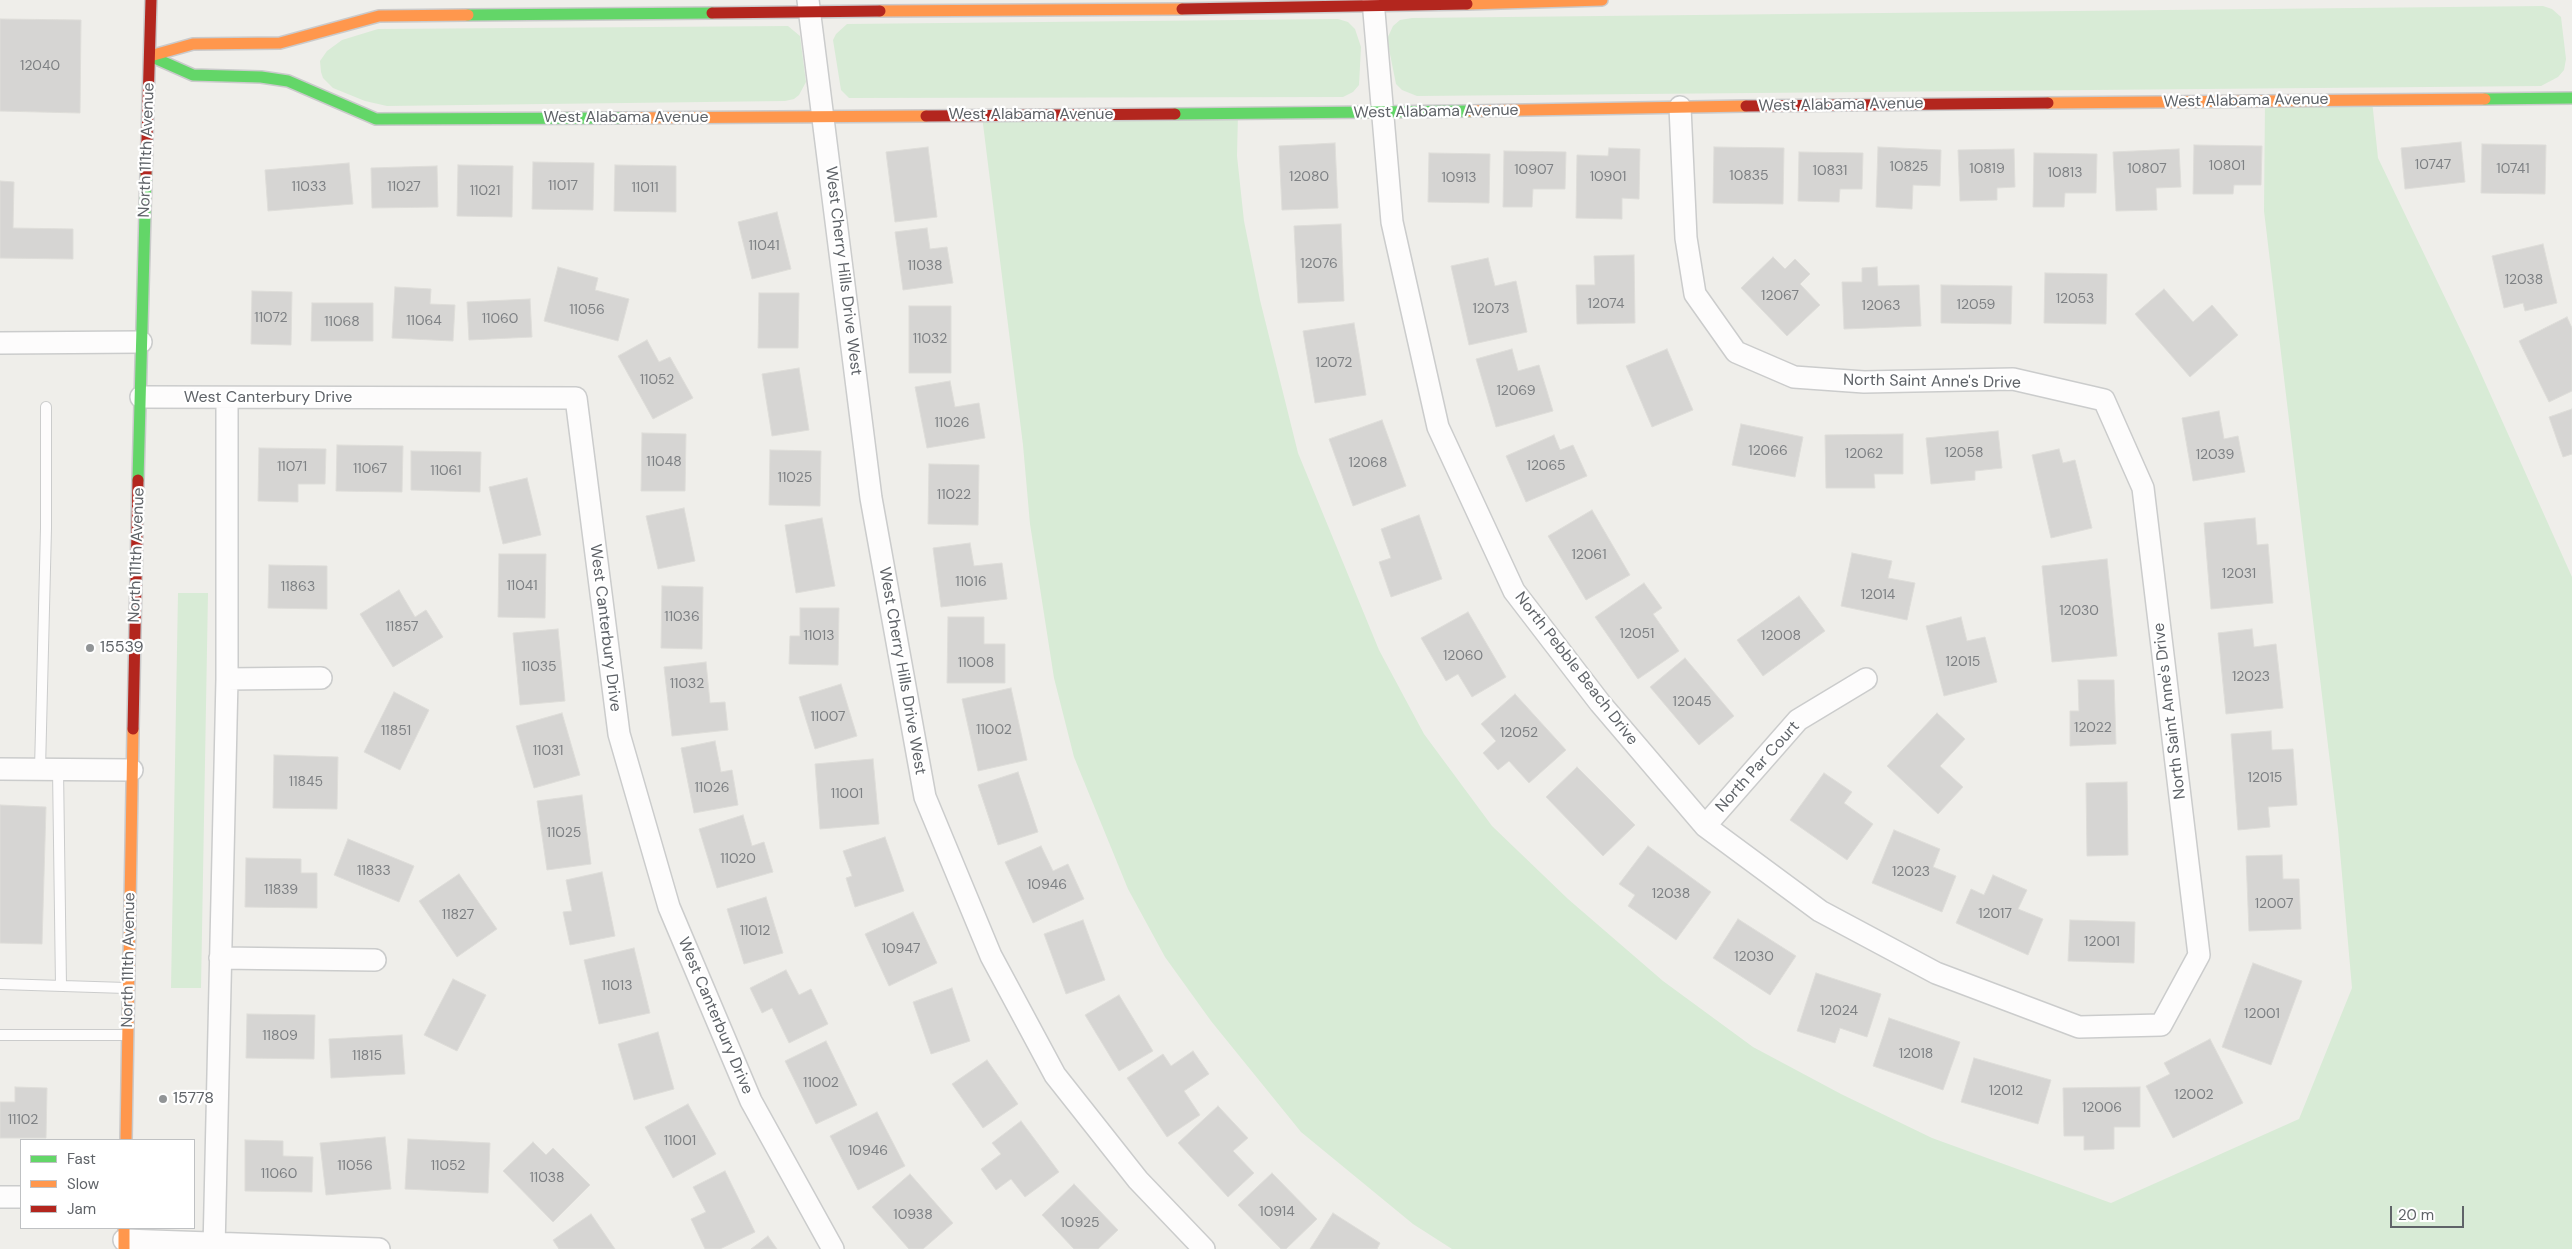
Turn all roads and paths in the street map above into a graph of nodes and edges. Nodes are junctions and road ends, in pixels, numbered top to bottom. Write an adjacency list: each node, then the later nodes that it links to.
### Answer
1 (151, 0): 5 (street, North 111th Avenue)
2 (1602, 0): 3 (street)
3 (1374, 3): 4 (street); 8 (street, North Pebble Beach Drive)
4 (809, 7): 5 (street); 9 (street, West Cherry Hills Drive West)
5 (150, 56): 9 (street, West Alabama Avenue); 10 (street, North 111th Avenue)
6 (2572, 98): 7 (street, West Alabama Avenue)
7 (1680, 107): 8 (street, West Alabama Avenue); 27 (street, North Saint Anne's Drive)
8 (1383, 113): 9 (street, West Alabama Avenue); 21 (street, North Pebble Beach Drive)
9 (823, 116): 37 (street, West Cherry Hills Drive West)
10 (142, 342): 11 (street); 12 (street, North 111th Avenue)
11 (0, 343)
12 (141, 397): 13 (street, West Canterbury Drive); 20 (street, North 111th Avenue)
13 (227, 399): 16 (street); 36 (street, West Canterbury Drive)
14 (46, 407): 19 (lane)
15 (320, 678): 16 (street)
16 (227, 679): 22 (street)
17 (1866, 679): 21 (street, North Par Court)
18 (0, 769): 19 (street)
19 (49, 769): 20 (street); 25 (lane)
20 (132, 770): 26 (street, North 111th Avenue)
21 (1705, 826): 27 (street, North Pebble Beach Drive)
22 (220, 958): 23 (street); 34 (street)
23 (375, 960)
24 (0, 984): 25 (lane)
25 (61, 986): 26 (lane)
26 (128, 988): 29 (street, North 111th Avenue)
27 (2162, 1025)
28 (0, 1035): 29 (lane)
29 (128, 1035): 30 (street, North 111th Avenue)
30 (126, 1139)
31 (20, 1197): 32 (street)
32 (0, 1198)
33 (124, 1239): 34 (street)
34 (214, 1246): 35 (street)
35 (379, 1249)
36 (834, 1249)
37 (1204, 1249)

